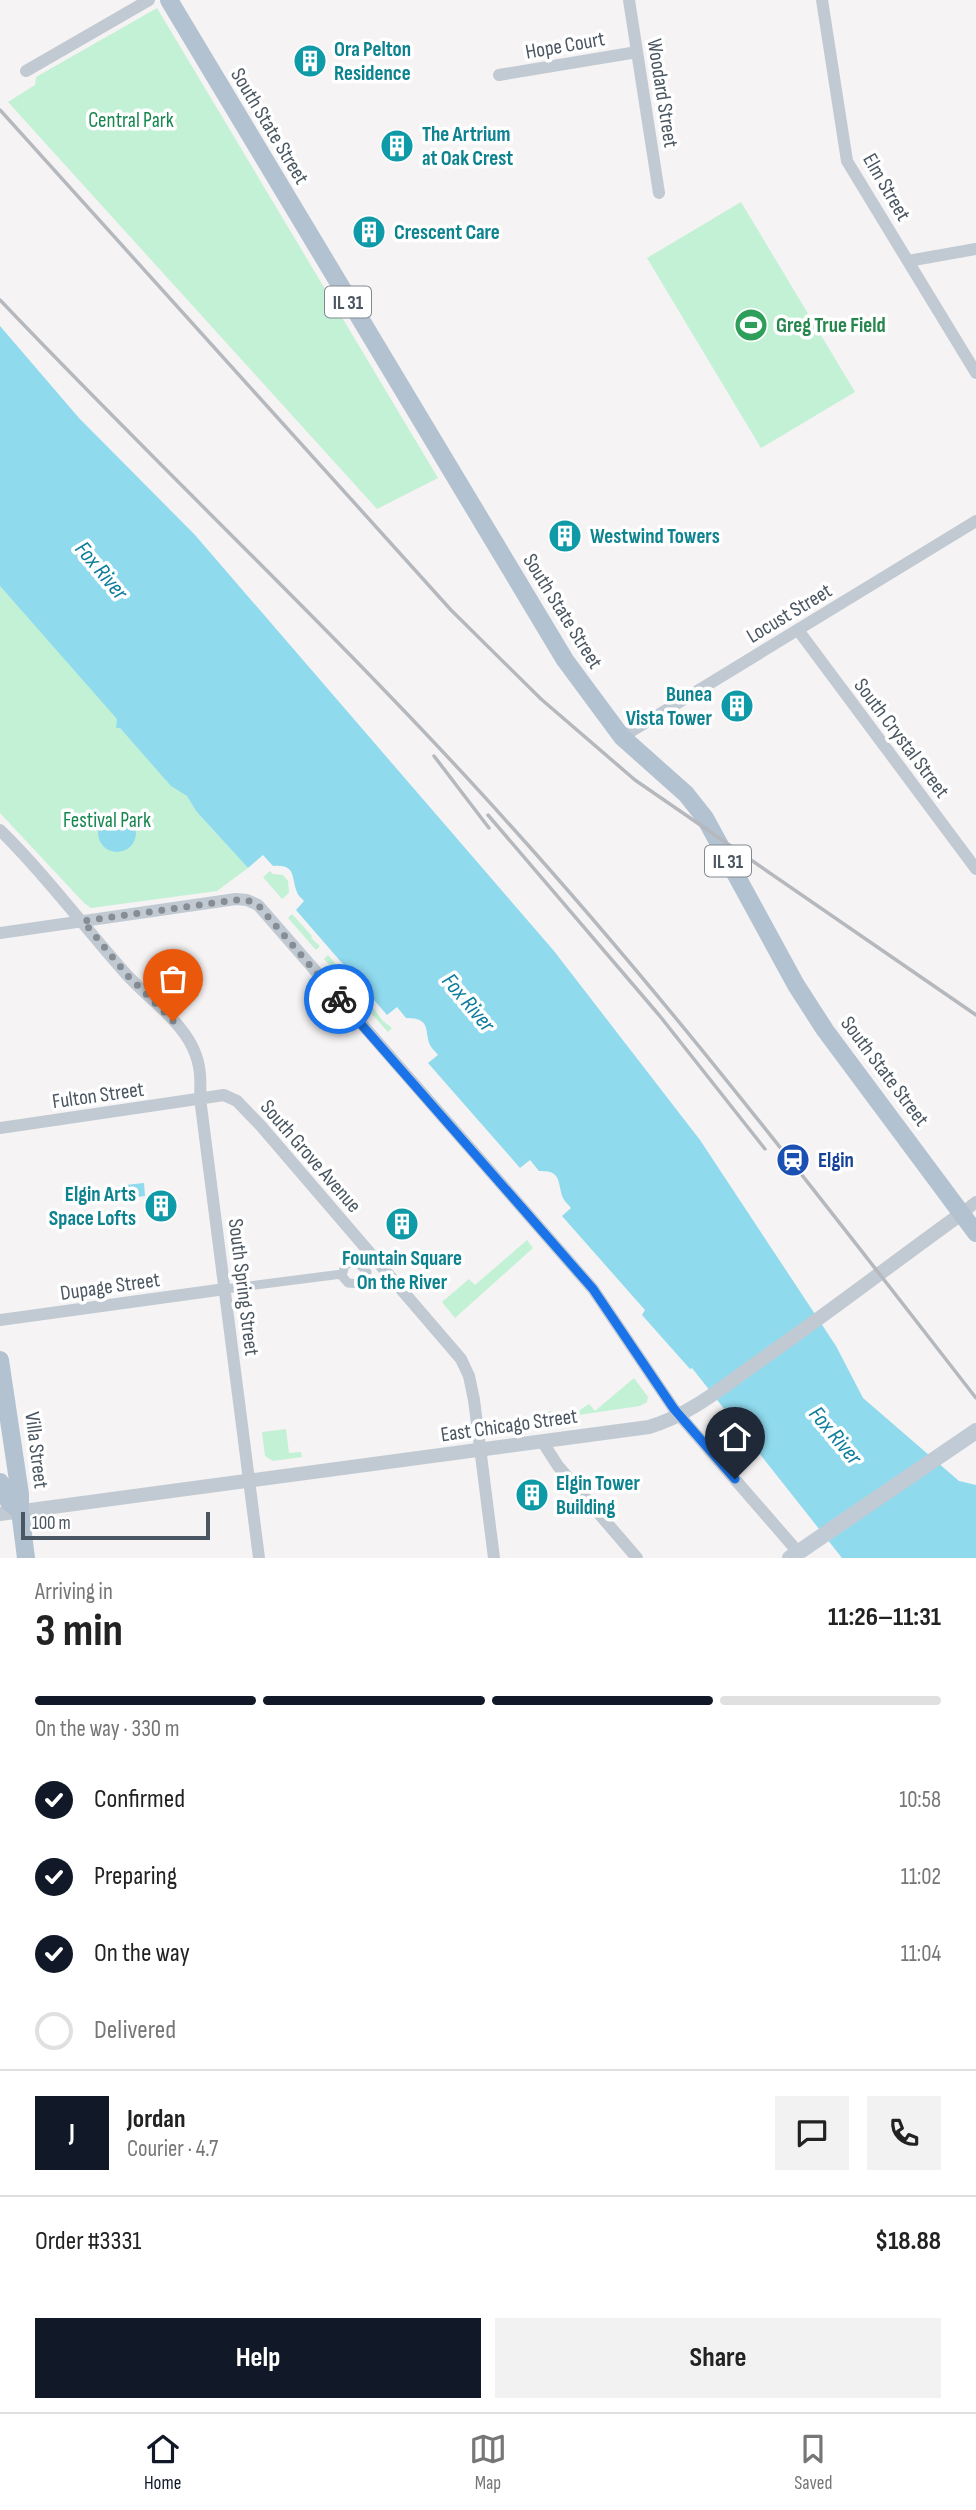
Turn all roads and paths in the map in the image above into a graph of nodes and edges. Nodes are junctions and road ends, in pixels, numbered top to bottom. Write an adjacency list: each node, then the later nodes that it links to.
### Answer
1 (149, 0): 6 (street)
2 (169, 0): 14 (main road, South State Street / IL 31)
3 (629, 0): 5 (street, Woodard Street)
4 (822, 0): 10 (street, Elm Street)
5 (637, 52): 7 (street, Hope Court); 8 (street, Woodard Street)
6 (26, 71)
7 (499, 75)
8 (659, 193)
9 (976, 249): 10 (street)
10 (908, 261): 11 (street, Elm Street)
11 (976, 373)
12 (976, 521): 13 (street, Locust Street)
13 (798, 630): 14 (street, Locust Street); 16 (street, South Crystal Street)
14 (622, 737): 22 (main road, South State Street / IL 31)
15 (0, 830): 17 (street)
16 (976, 869)
17 (83, 921): 18 (street); 19 (street); 30 (street)
18 (0, 933)
19 (200, 1098): 20 (street, Fulton Street); 24 (street, South Grove Avenue); 27 (street, South Spring Street)
20 (0, 1128)
21 (976, 1202): 22 (street)
22 (961, 1214): 23 (main road, IL 31); 30 (street, East Chicago Street)
23 (976, 1233)
24 (377, 1260): 25 (street); 33 (street, South Grove Avenue)
25 (365, 1270): 26 (street); 26 (street)
26 (342, 1274): 27 (street)
27 (225, 1290): 28 (street, Dupage Street); 34 (street, South Spring Street)
28 (0, 1320)
29 (0, 1360): 36 (main road, Villa Street)
30 (681, 1415): 32 (street, East Chicago Street); 38 (street)
31 (976, 1431): 38 (main road)
32 (542, 1441): 33 (street, East Chicago Street); 42 (street)
33 (480, 1450): 34 (street, East Chicago Street); 41 (street)
34 (250, 1481): 36 (street, East Chicago Street); 40 (street, South Spring Street)
35 (0, 1482): 36 (main road, Villa Street)
36 (20, 1511): 37 (street, East Chicago Street); 39 (main road)
37 (0, 1514)
38 (799, 1551)
39 (26, 1558)
40 (259, 1558)
41 (494, 1558)
42 (637, 1558)

